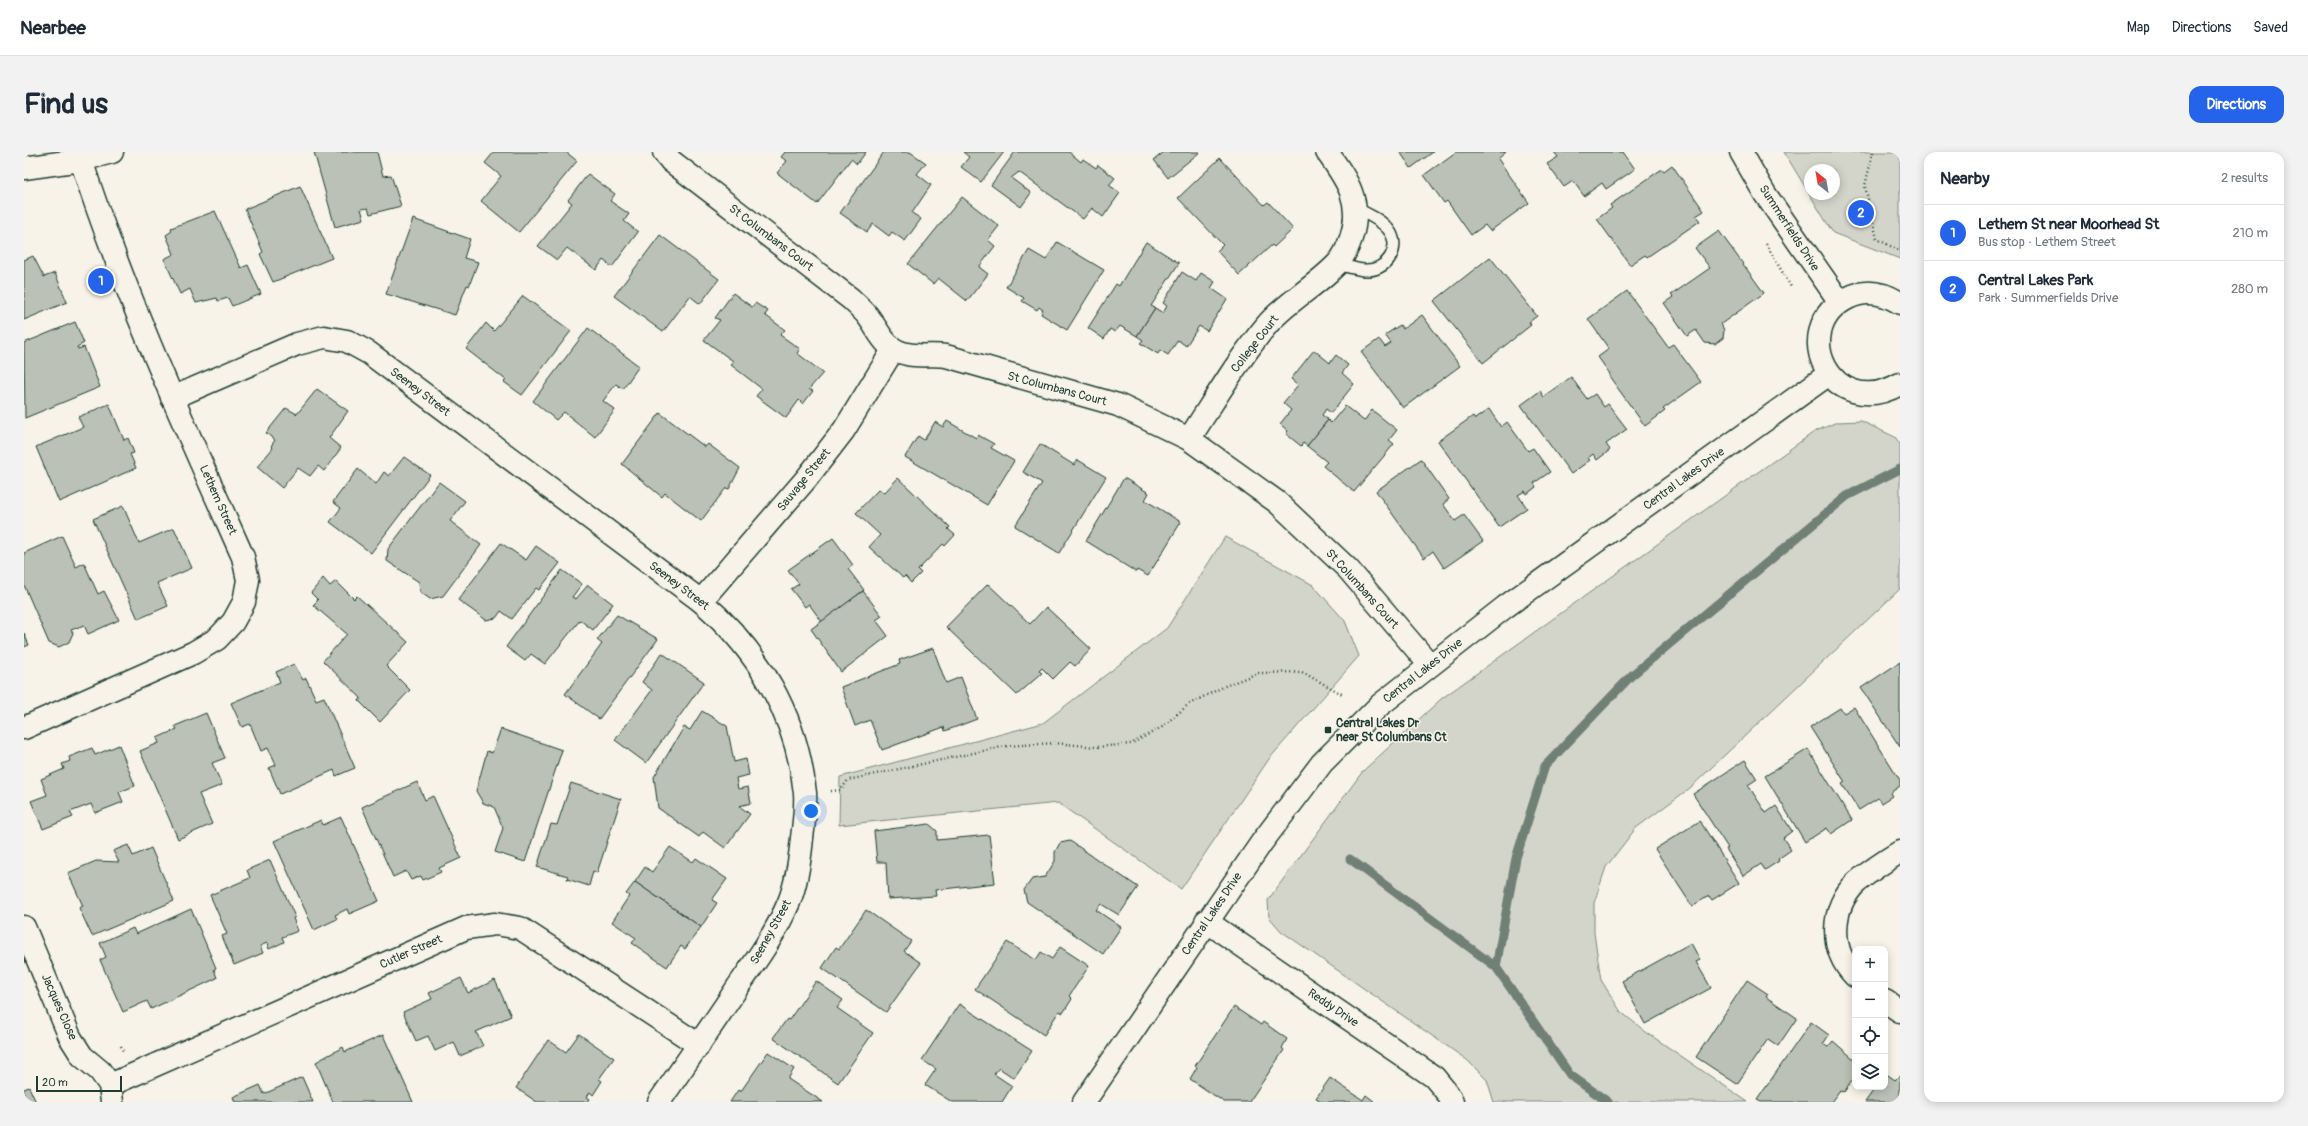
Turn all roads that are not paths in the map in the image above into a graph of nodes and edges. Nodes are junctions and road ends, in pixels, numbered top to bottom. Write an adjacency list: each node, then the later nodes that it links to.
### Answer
1 (112, 152): 5 (street)
2 (664, 152): 11 (street, St Columbans Court)
3 (1327, 152): 7 (street, College Court)
4 (1740, 152): 9 (street, Summerfields Drive)
5 (81, 160): 6 (street); 14 (street, Lethem Street)
6 (24, 168)
7 (1357, 209): 8 (street, College Court); 8 (lane)
8 (1337, 264): 15 (street, College Court)
9 (1840, 302): 10 (street); 12 (street)
10 (1900, 303)
11 (893, 350): 15 (street, St Columbans Court); 16 (street, Sauvage Street)
12 (1829, 374): 13 (street); 17 (street, Central Lakes Drive)
13 (1900, 384)
14 (172, 398): 16 (street, Seeney Street); 18 (street, Lethem Street)
15 (1189, 439): 17 (street, St Columbans Court)
16 (701, 601): 25 (street, Seeney Street)
17 (1430, 665): 20 (street, Central Lakes Drive)
18 (24, 728)
19 (1900, 852): 22 (street)
20 (1206, 921): 28 (street, Central Lakes Drive); 29 (street, Reddy Drive)
21 (24, 927): 26 (street, Jacques Close)
22 (1852, 972)
23 (1888, 1003): 24 (street)
24 (1900, 1011)
25 (699, 1045): 26 (street, Cutler Street); 27 (street, Seeney Street)
26 (111, 1094)
27 (659, 1102)
28 (1084, 1102)
29 (1452, 1102)

